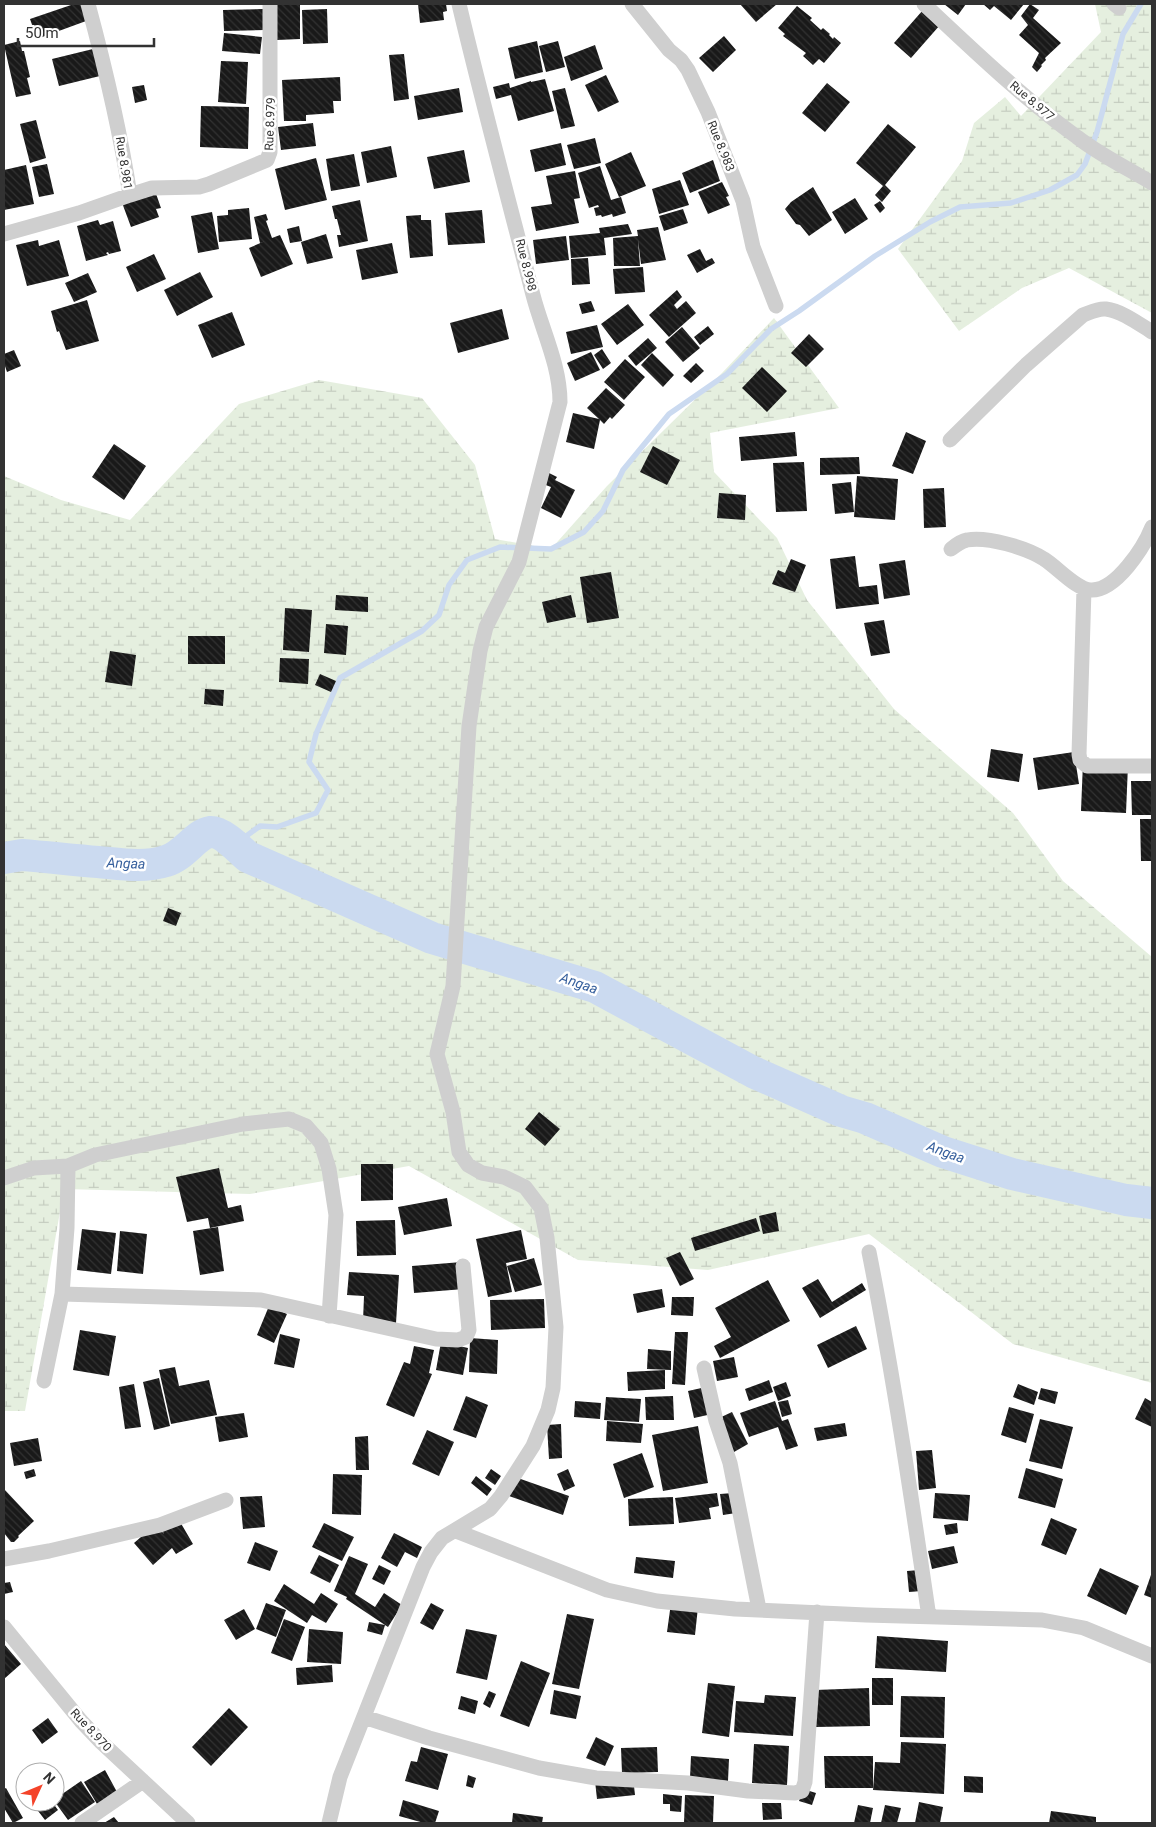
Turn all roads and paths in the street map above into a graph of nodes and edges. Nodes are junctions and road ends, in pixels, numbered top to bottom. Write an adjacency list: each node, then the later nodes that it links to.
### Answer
1 (88, 4): 7 (street, Rue 8.981)
2 (270, 4): 7 (street, Rue 8.979)
3 (460, 4): 25 (street, Rue 8.998)
4 (632, 4): 9 (street, Rue 8.983)
5 (924, 4): 6 (street, Rue 8.977)
6 (1152, 183)
7 (130, 195): 8 (street, Rue 8.981)
8 (4, 234)
9 (776, 306)
10 (1152, 332): 11 (street)
11 (950, 440)
12 (1152, 527): 14 (street)
13 (951, 549): 14 (street)
14 (1084, 589): 15 (street)
15 (1152, 766)
16 (68, 1166): 17 (street); 20 (street); 21 (street)
17 (4, 1178)
18 (869, 1252): 29 (street)
19 (464, 1266): 21 (street)
20 (62, 1294): 21 (street); 23 (street)
21 (329, 1316)
22 (704, 1368): 27 (street)
23 (44, 1381)
24 (226, 1500): 26 (street)
25 (456, 1531): 27 (street); 32 (street, Rue 8.998)
26 (4, 1559)
27 (759, 1609): 28 (street)
28 (816, 1612): 29 (street); 32 (street)
29 (929, 1617): 31 (street)
30 (4, 1628): 33 (street, Rue 8.970)
31 (1152, 1656)
32 (364, 1717): 36 (street, Rue 8.998)
33 (143, 1782): 34 (street); 35 (street, Rue 8.970)
34 (82, 1823)
35 (188, 1823)
36 (329, 1823)

